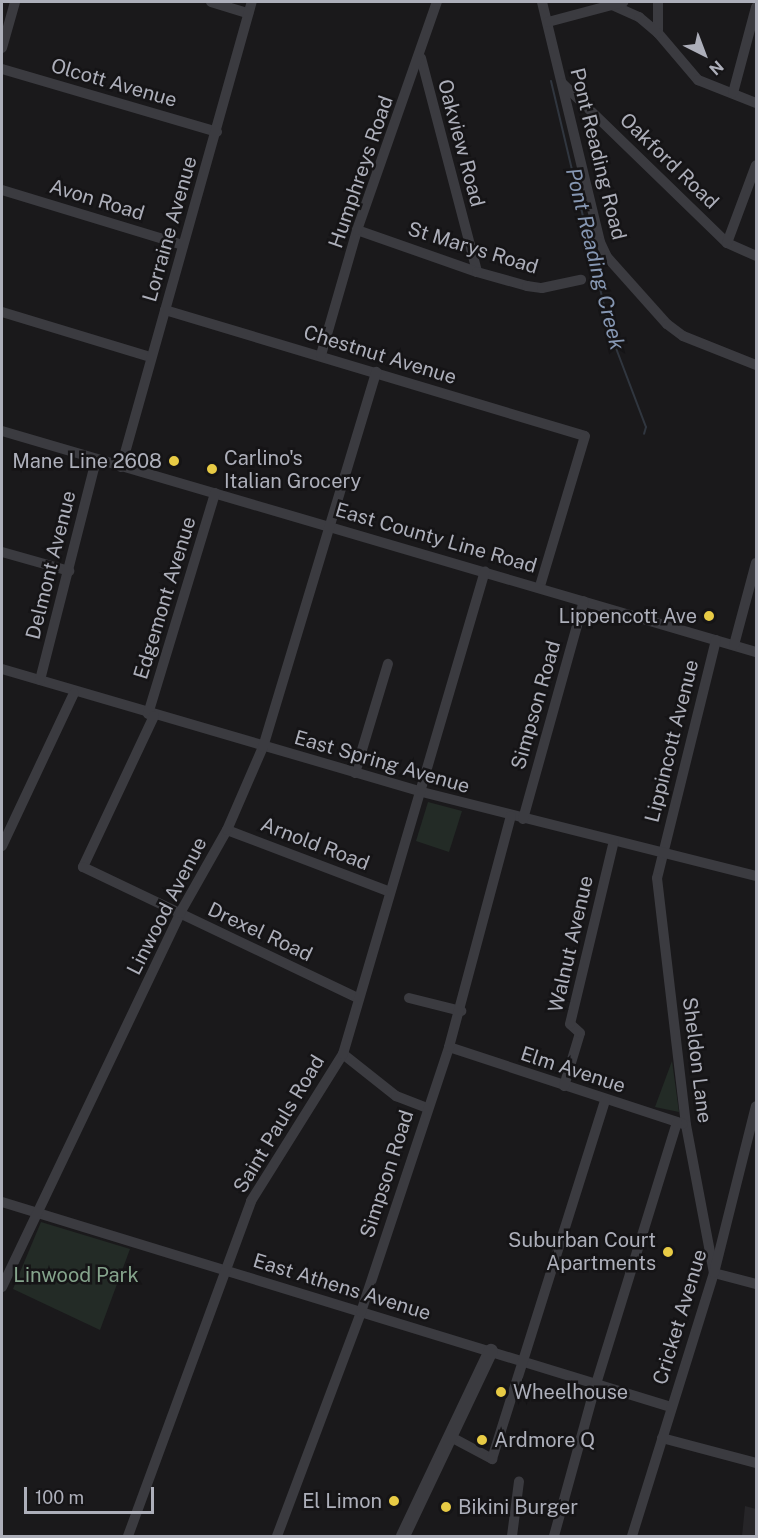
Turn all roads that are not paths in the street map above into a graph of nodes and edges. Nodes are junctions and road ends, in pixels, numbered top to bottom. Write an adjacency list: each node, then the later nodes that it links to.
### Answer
1 (15, 2): 13 (street)
2 (211, 2): 10 (street)
3 (252, 2): 10 (street, Lorraine Avenue)
4 (437, 2): 14 (street, Humphreys Road)
5 (542, 2): 11 (street, Pont Reading Road)
6 (623, 2): 8 (street)
7 (658, 2): 12 (street)
8 (611, 5): 11 (street); 12 (street)
9 (756, 7): 17 (street)
10 (248, 13): 19 (street, Lorraine Avenue)
11 (548, 22): 16 (street, Pont Reading Road)
12 (658, 33): 17 (street)
13 (2, 48)
14 (421, 57): 22 (street, Humphreys Road); 26 (street, Oakview Road)
15 (2, 69): 19 (street, Olcott Avenue)
16 (562, 83): 23 (street, Oakford Road); 32 (street, Pont Reading Road)
17 (733, 93): 18 (street)
18 (756, 103)
19 (217, 132): 24 (street, Lorraine Avenue)
20 (756, 165): 23 (street)
21 (2, 190): 24 (street, Avon Road)
22 (357, 230): 26 (street, St Marys Road); 30 (street, Humphreys Road)
23 (728, 243): 25 (street, Oakford Road)
24 (183, 245): 28 (street, Lorraine Avenue)
25 (756, 256)
26 (477, 272): 27 (street, St Marys Road)
27 (581, 280)
28 (165, 310): 30 (street, Chestnut Avenue); 31 (street, Lorraine Avenue)
29 (2, 312): 31 (street)
30 (321, 355): 33 (street, Chestnut Avenue)
31 (150, 357): 36 (street, Lorraine Avenue)
32 (756, 365)
33 (376, 372): 38 (street); 43 (street, Chestnut Avenue)
34 (2, 431): 35 (street, East County Line Road)
35 (96, 460): 36 (street, East County Line Road); 41 (street, Delmont Avenue)
36 (121, 467): 37 (street, East County Line Road)
37 (215, 493): 38 (street, East County Line Road); 52 (street, Edgemont Avenue)
38 (332, 528): 42 (street, East County Line Road); 53 (street, Linwood Avenue)
39 (2, 552): 41 (street)
40 (756, 563): 46 (street)
41 (69, 571): 50 (street, Delmont Avenue)
42 (485, 571): 43 (street, East County Line Road); 55 (street)
43 (540, 586): 44 (street, East County Line Road)
44 (584, 601): 45 (street, East County Line Road); 57 (street, Simpson Road)
45 (716, 640): 46 (street, East County Line Road); 61 (street, Lippincott Avenue)
46 (734, 645): 47 (street, East County Line Road)
47 (756, 652)
48 (388, 664): 54 (street)
49 (2, 669): 50 (street, East Spring Avenue)
50 (40, 680): 51 (street, East Spring Avenue)
51 (74, 693): 52 (street, East Spring Avenue); 60 (street)
52 (151, 715): 53 (street, East Spring Avenue); 62 (street, Edgemont Avenue)
53 (263, 747): 54 (street, East Spring Avenue); 58 (street, Linwood Avenue)
54 (355, 773): 55 (street, East Spring Avenue)
55 (422, 792): 56 (street, East Spring Avenue); 64 (street, Saint Pauls Road)
56 (512, 816): 57 (street, East Spring Avenue); 68 (street, Simpson Road)
57 (523, 819): 59 (street, East Spring Avenue)
58 (227, 830): 64 (street, Arnold Road); 65 (street, Linwood Avenue)
59 (614, 841): 61 (street, East Spring Avenue); 71 (street, Walnut Avenue)
60 (2, 846)
61 (662, 852): 63 (street, East Spring Avenue); 75 (street, Sheldon Lane)
62 (83, 867): 65 (street, Drexel Road)
63 (756, 876)
64 (390, 892): 66 (street, Saint Pauls Road)
65 (180, 913): 66 (street, Drexel Road); 77 (street, Linwood Avenue)
66 (358, 998): 70 (street, Saint Pauls Road)
67 (409, 998): 68 (street)
68 (461, 1011): 69 (street, Simpson Road)
69 (449, 1047): 71 (street, Elm Avenue); 74 (street, Simpson Road)
70 (343, 1054): 74 (street); 78 (street, Saint Pauls Road)
71 (564, 1086): 72 (street, Elm Avenue)
72 (605, 1100): 75 (street, Elm Avenue); 84 (street)
73 (756, 1106): 79 (street, Cricket Avenue)
74 (427, 1108): 82 (street, Simpson Road)
75 (682, 1123): 79 (street, Sheldon Lane); 85 (street)
76 (2, 1202): 77 (street, East Athens Avenue)
77 (37, 1213): 78 (street, East Athens Avenue); 81 (street, Linwood Avenue)
78 (228, 1271): 82 (street, East Athens Avenue); 91 (street, Saint Pauls Road)
79 (714, 1273): 80 (street); 86 (street, Cricket Avenue)
80 (756, 1284)
81 (2, 1287)
82 (361, 1312): 83 (street, East Athens Avenue); 92 (street, Simpson Road)
83 (491, 1351): 84 (street, East Athens Avenue); 87 (street)
84 (524, 1362): 85 (street, East Athens Avenue); 87 (street)
85 (596, 1384): 86 (street, East Athens Avenue); 95 (street)
86 (671, 1407): 88 (street, Cricket Avenue)
87 (451, 1437): 93 (street)
88 (662, 1438): 89 (street); 96 (street, Cricket Avenue)
89 (756, 1463)
90 (519, 1481): 94 (street)
91 (128, 1536)
92 (277, 1536)
93 (403, 1536)
94 (512, 1536)
95 (554, 1536)
96 (632, 1536)

